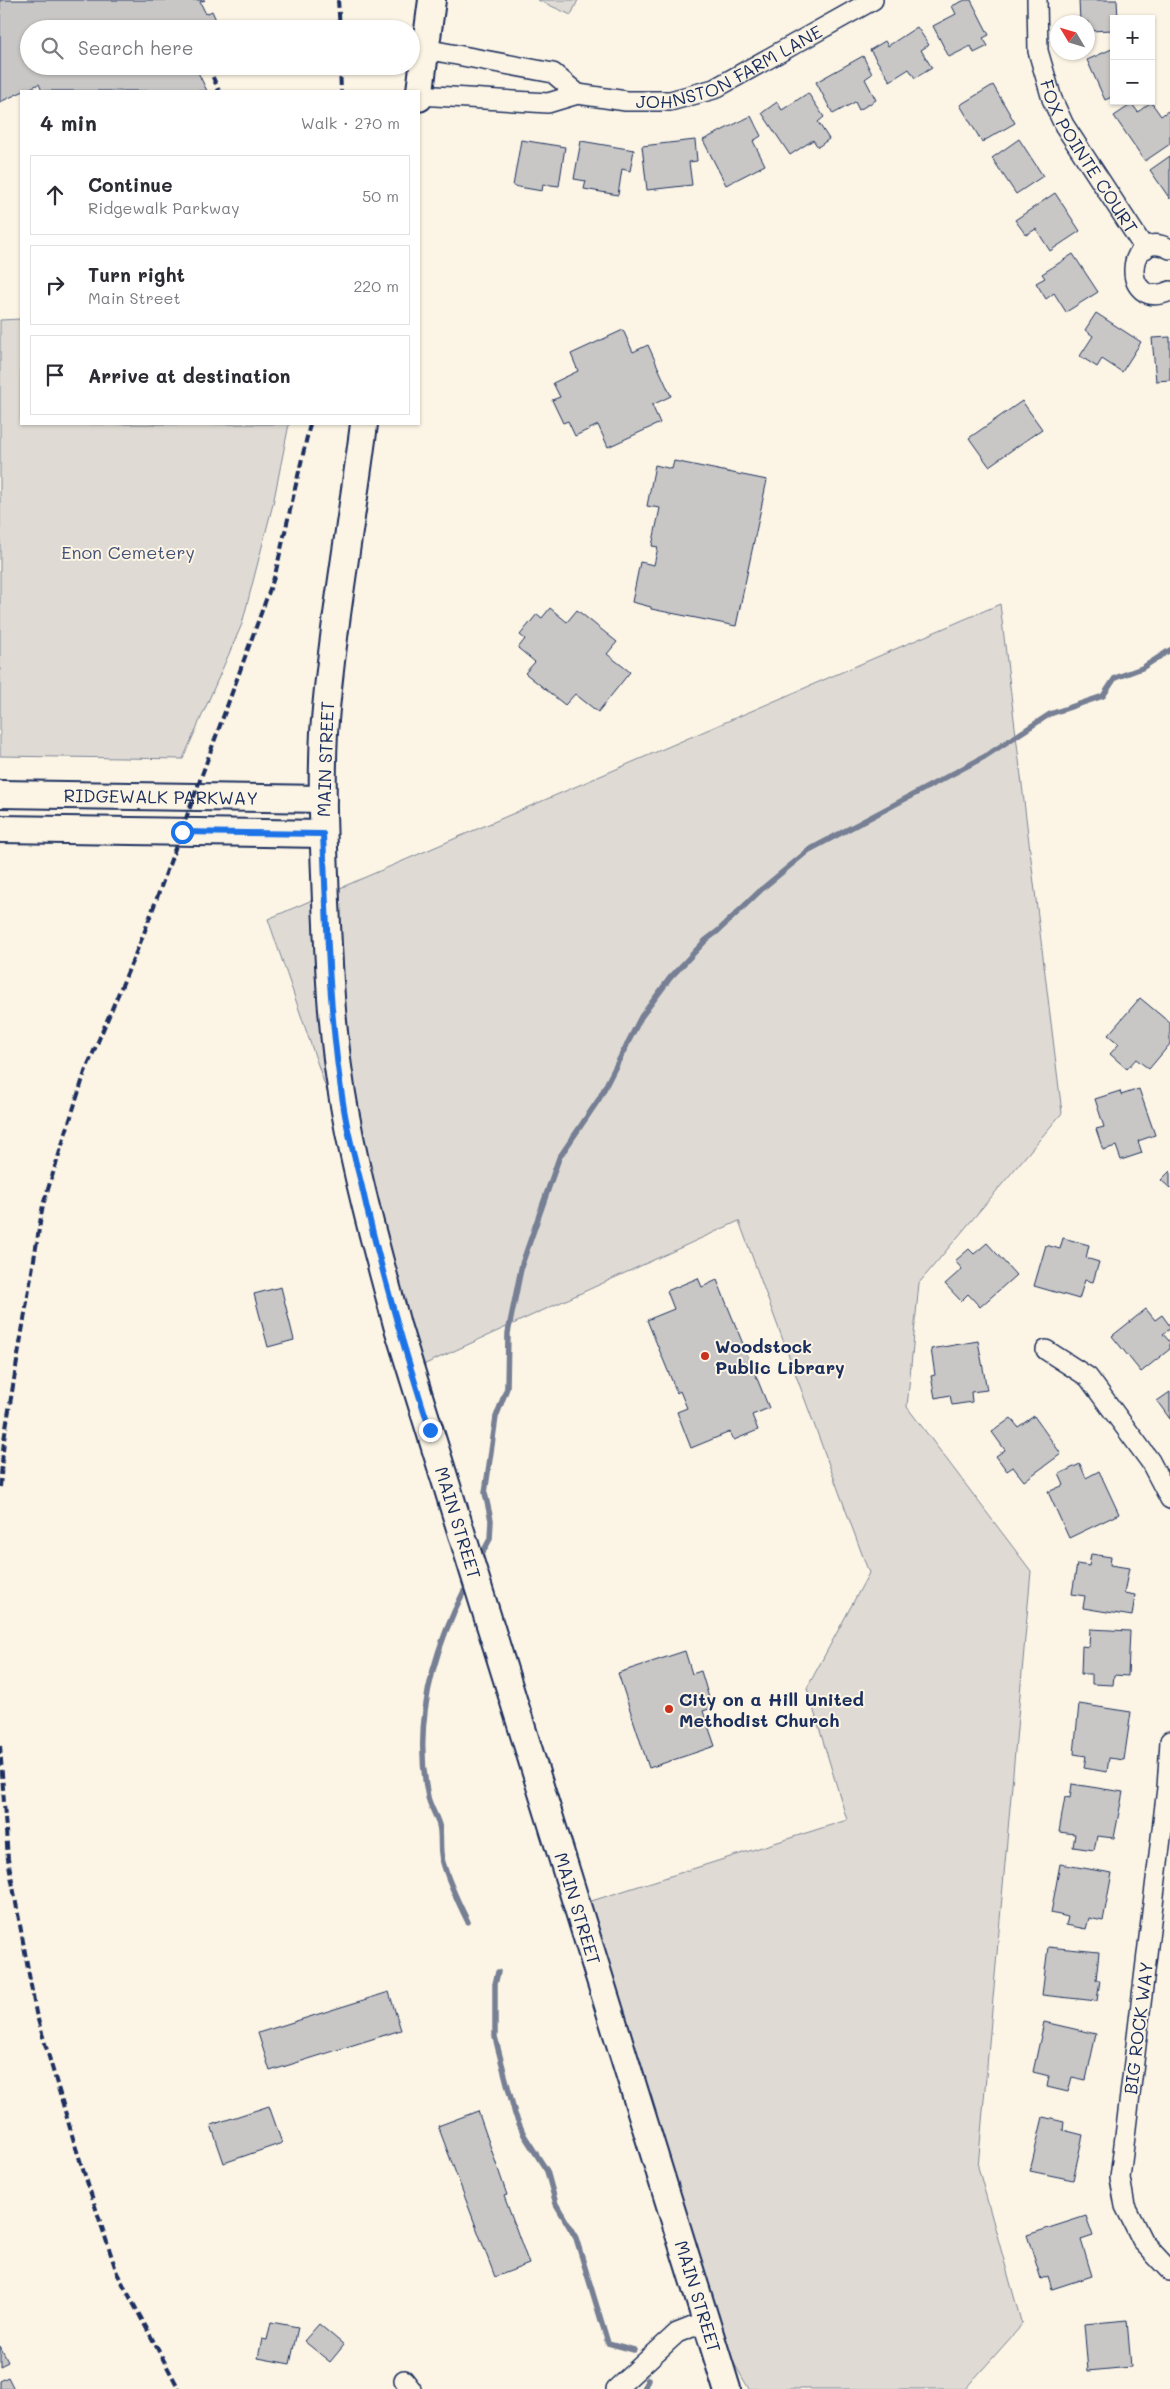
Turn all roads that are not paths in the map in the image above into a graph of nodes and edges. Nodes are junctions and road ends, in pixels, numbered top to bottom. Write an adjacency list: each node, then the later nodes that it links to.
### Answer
1 (432, 0): 4 (main road)
2 (873, 0): 6 (street, JOHNSTON FARM LANE)
3 (1037, 0): 8 (street, FOX POINTE COURT)
4 (425, 50): 5 (main road); 6 (street)
5 (420, 90)
6 (578, 94): 7 (street, JOHNSTON FARM LANE)
7 (420, 96)
8 (1145, 249): 9 (street, FOX POINTE COURT); 10 (street, FOX POINTE COURT)
9 (1170, 249)
10 (1170, 291)
11 (364, 425): 13 (main road, MAIN STREET)
12 (0, 794): 13 (main road, RIDGEWALK PARKWAY)
13 (323, 799): 15 (main road, MAIN STREET)
14 (0, 829): 15 (main road, RIDGEWALK PARKWAY)
15 (323, 834): 21 (main road, MAIN STREET)
16 (1046, 1350): 17 (street)
17 (1170, 1499)
18 (1170, 1741): 19 (street, BIG ROCK WAY)
19 (1169, 1788): 20 (street, BIG ROCK WAY)
20 (1170, 2271)
21 (705, 2322): 22 (street); 23 (main road, MAIN STREET)
22 (616, 2389)
23 (727, 2389)

